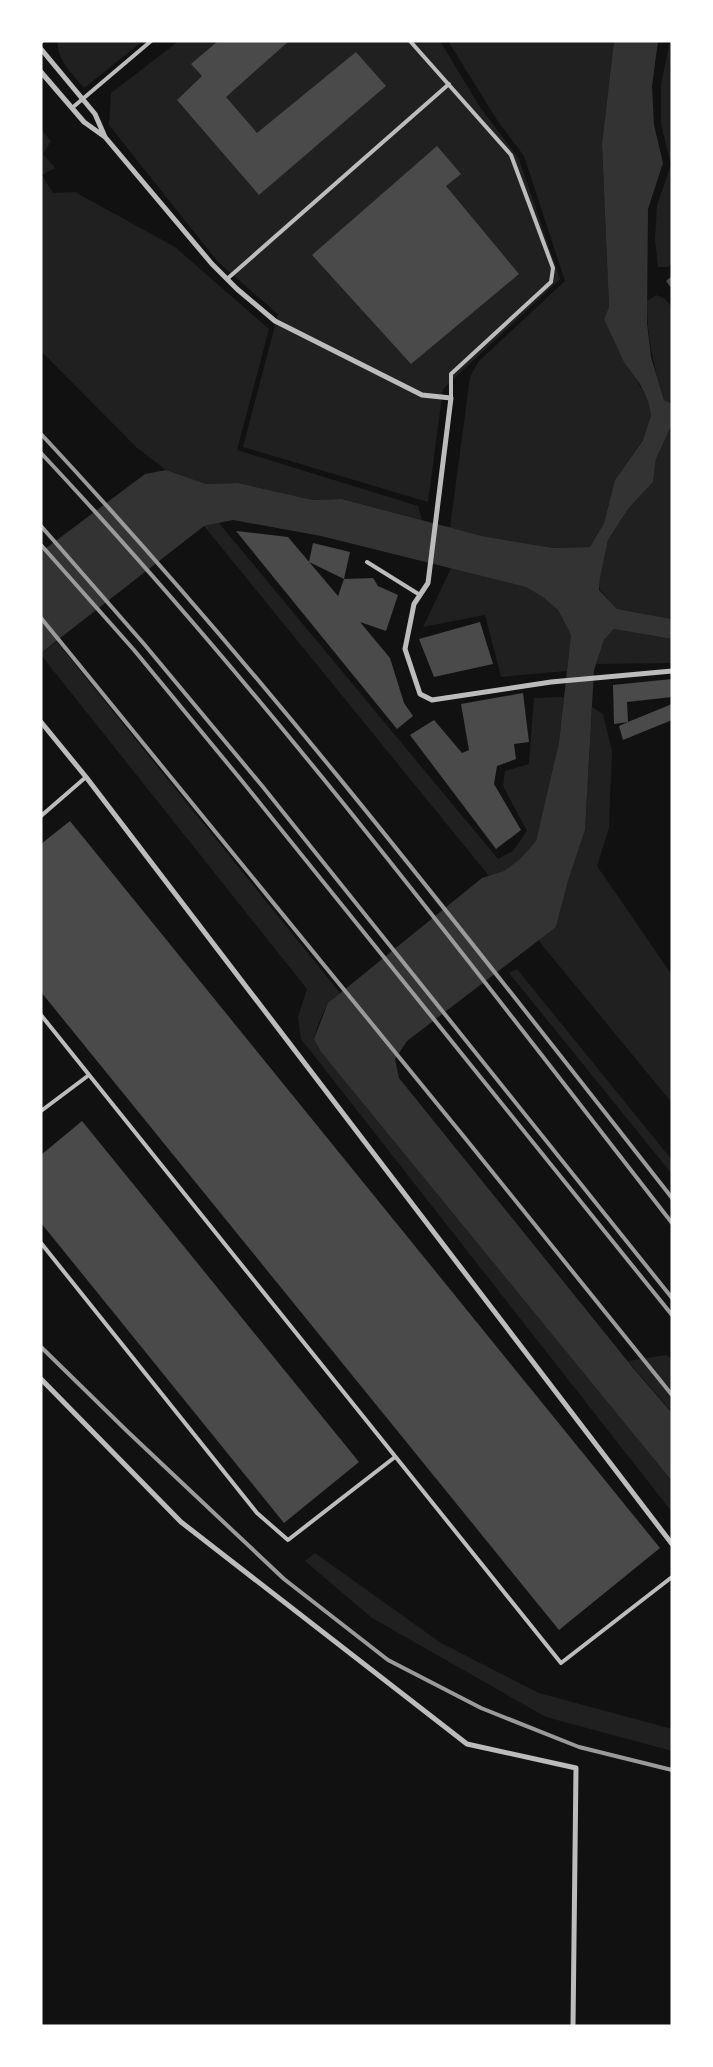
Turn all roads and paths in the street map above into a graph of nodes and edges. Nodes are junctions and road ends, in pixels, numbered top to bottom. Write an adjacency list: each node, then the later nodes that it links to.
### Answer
1 (151, 41): 6 (lane)
2 (410, 41): 5 (lane)
3 (41, 48): 6 (street)
4 (41, 72): 7 (street)
5 (448, 84): 9 (lane); 10 (lane)
6 (83, 99): 7 (lane); 8 (street)
7 (72, 108): 8 (street)
8 (105, 137): 9 (street)
9 (227, 279): 10 (street)
10 (451, 398): 12 (street)
11 (367, 562): 12 (lane)
12 (420, 595): 13 (street)
13 (672, 670)
14 (41, 722): 15 (street)
15 (86, 777): 16 (lane); 23 (street)
16 (41, 816)
17 (41, 1015): 18 (lane)
18 (89, 1074): 19 (lane); 22 (lane)
19 (41, 1111)
20 (41, 1243): 22 (lane)
21 (41, 1378): 25 (street)
22 (395, 1457): 24 (lane)
23 (672, 1544)
24 (672, 1578)
25 (573, 2026)

